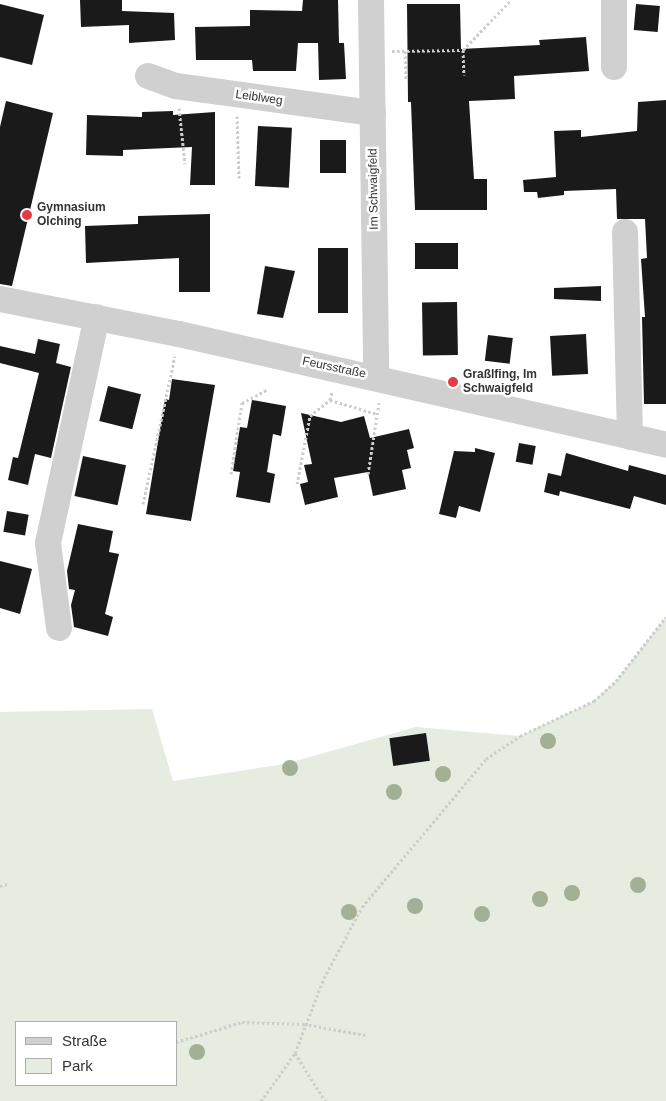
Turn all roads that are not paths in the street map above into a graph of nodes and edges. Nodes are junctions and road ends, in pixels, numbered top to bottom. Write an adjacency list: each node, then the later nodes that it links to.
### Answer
1 (371, 0): 5 (street, Im Schwaigfeld)
2 (614, 0): 3 (street)
3 (614, 67)
4 (148, 76): 5 (street, Leiblweg)
5 (373, 113): 9 (street, Im Schwaigfeld)
6 (625, 232): 10 (street)
7 (0, 299): 8 (street, Feursstraße)
8 (97, 317): 9 (street, Feursstraße); 12 (street)
9 (380, 378): 10 (street, Feursstraße)
10 (630, 437): 11 (street, Feursstraße)
11 (666, 445)
12 (59, 628)

